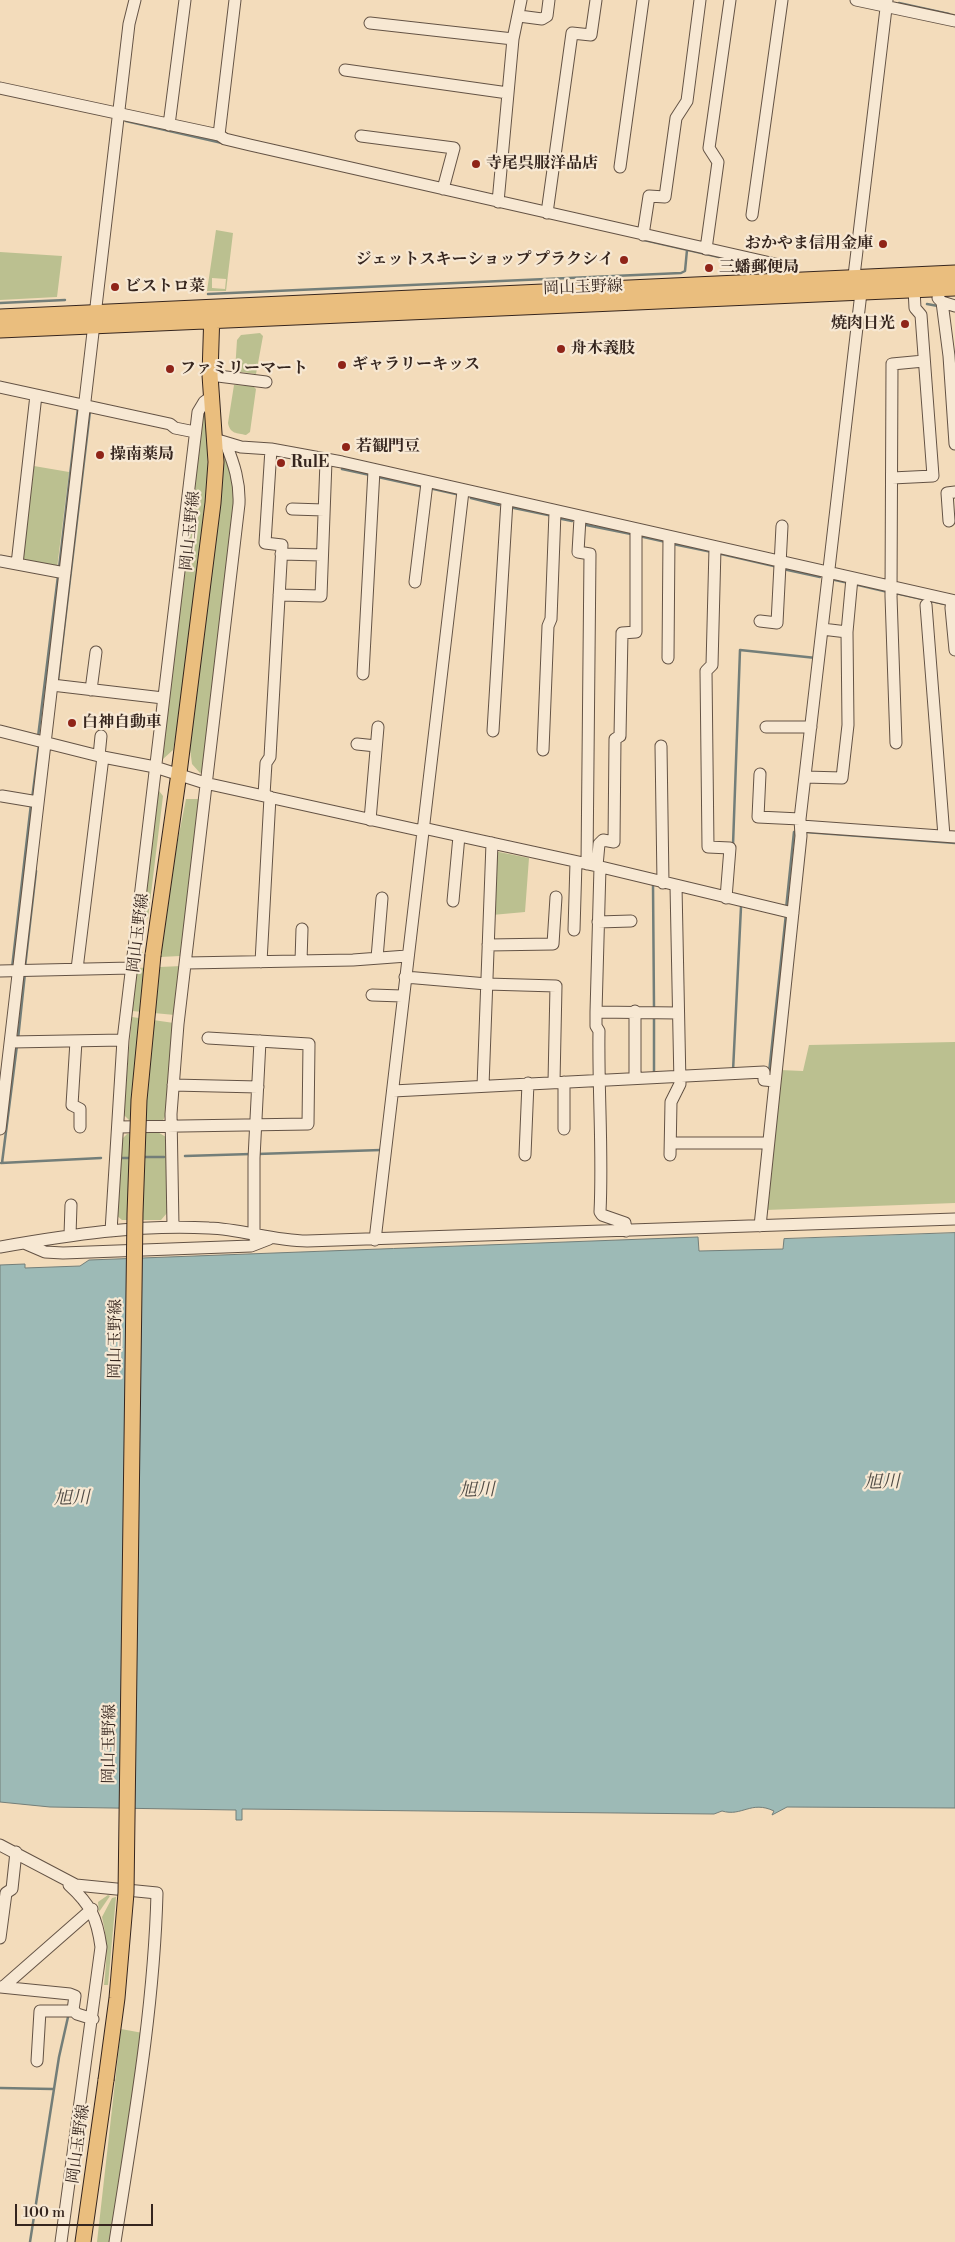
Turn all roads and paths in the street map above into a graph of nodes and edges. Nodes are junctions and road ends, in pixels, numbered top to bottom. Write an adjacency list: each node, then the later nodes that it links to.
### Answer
1 (135, 0): 20 (street)
2 (185, 0): 21 (street)
3 (235, 0): 22 (street)
4 (521, 0): 13 (street)
5 (549, 0): 13 (street)
6 (596, 0): 27 (street)
7 (643, 0): 24 (street)
8 (700, 0): 29 (street)
9 (730, 0): 30 (street)
10 (782, 0): 28 (street)
11 (856, 0): 12 (street)
12 (886, 3): 14 (street); 33 (street)
13 (519, 16): 16 (street)
14 (955, 21)
15 (370, 23): 16 (street)
16 (513, 39): 19 (street)
17 (345, 70): 19 (street)
18 (0, 88): 20 (street)
19 (508, 93): 26 (street)
20 (120, 115): 21 (street); 41 (street)
21 (170, 125): 22 (street)
22 (219, 135): 25 (street)
23 (361, 136): 25 (street)
24 (620, 166)
25 (443, 189): 26 (street)
26 (498, 202): 27 (street)
27 (547, 213): 29 (street)
28 (752, 215)
29 (643, 235): 30 (street)
30 (706, 249): 32 (street)
31 (955, 273): 33 (main road, 岡山玉野線)
32 (793, 282): 33 (main road, 岡山玉野線); 39 (main road, 岡山玉野線)
33 (857, 285): 36 (main road, 岡山玉野線); 39 (main road, 岡山玉野線); 78 (street)
34 (932, 288): 35 (main road, 岡山玉野線); 36 (main road, 岡山玉野線); 37 (street)
35 (955, 288)
36 (914, 289): 43 (street)
37 (943, 306): 38 (street); 52 (street)
38 (955, 306)
39 (212, 314): 41 (main road, 岡山玉野線); 44 (main road, 岡山玉野線)
40 (0, 317): 41 (main road, 岡山玉野線)
41 (95, 319): 42 (main road, 岡山玉野線); 49 (street)
42 (0, 330)
43 (924, 361): 58 (street); 58 (street)
44 (210, 375): 45 (street); 47 (main road, 岡山玉野線)
45 (266, 382)
46 (0, 387): 48 (street)
47 (211, 397): 50 (street); 51 (main road, 岡山玉野線)
48 (36, 398): 49 (street); 75 (street)
49 (84, 409): 50 (street); 77 (street)
50 (195, 432): 94 (street)
51 (221, 441): 53 (street); 56 (street); 109 (main road, 岡山玉野線)
52 (955, 444)
53 (248, 447): 54 (street); 56 (street)
54 (271, 449): 55 (street); 72 (street)
55 (326, 460): 57 (street); 64 (street)
56 (234, 464): 112 (street)
57 (374, 475): 59 (street); 91 (street)
58 (892, 478): 81 (street)
59 (427, 486): 60 (street); 79 (street)
60 (463, 491): 62 (street); 118 (street)
61 (955, 492): 67 (street)
62 (507, 501): 65 (street); 99 (street)
63 (292, 509): 64 (street)
64 (324, 510): 73 (street)
65 (555, 512): 66 (street); 106 (street)
66 (580, 518): 69 (street); 122 (street)
67 (949, 521)
68 (782, 526): 76 (street)
69 (636, 534): 70 (street); 122 (street)
70 (669, 541): 71 (street); 90 (street)
71 (714, 551): 76 (street); 127 (street)
72 (281, 554): 73 (street); 82 (street)
73 (322, 555): 82 (street)
74 (0, 561): 75 (street)
75 (17, 564): 77 (street)
76 (780, 566): 78 (street); 85 (street)
77 (61, 572): 92 (street)
78 (828, 573): 80 (street); 86 (street)
79 (416, 582)
80 (851, 582): 81 (street); 87 (street)
81 (892, 591): 83 (street); 102 (street)
82 (279, 595): 114 (street)
83 (953, 603): 88 (street)
84 (926, 605): 119 (street)
85 (760, 621)
86 (825, 629): 87 (street); 97 (street)
87 (847, 632): 111 (street)
88 (955, 650)
89 (96, 652): 93 (street)
90 (668, 658)
91 (363, 674)
92 (56, 685): 93 (street); 101 (street)
93 (91, 690): 94 (street)
94 (163, 698): 108 (street)
95 (378, 727): 104 (street)
96 (766, 727): 97 (street)
97 (811, 727): 111 (street)
98 (0, 731): 101 (street)
99 (493, 731)
100 (101, 736): 107 (street)
101 (41, 740): 107 (street); 115 (street)
102 (896, 743)
103 (357, 744): 104 (street)
104 (376, 746): 116 (street)
105 (661, 746): 123 (street)
106 (544, 750)
107 (101, 756): 108 (street); 141 (street)
108 (155, 767): 109 (street); 140 (street)
109 (179, 773): 112 (street); 198 (main road, 岡山玉野線, bridge)
110 (760, 774): 117 (street)
111 (808, 777): 117 (street)
112 (206, 783): 114 (street); 139 (street)
113 (2, 796): 115 (street)
114 (267, 796): 116 (street); 138 (street)
115 (34, 801): 142 (street)
116 (370, 820): 118 (street)
117 (801, 827): 119 (street); 129 (street)
118 (423, 828): 120 (street); 135 (street)
119 (949, 836)
120 (459, 839): 121 (street); 128 (street)
121 (492, 846): 122 (street); 134 (street)
122 (589, 866): 123 (street); 131 (street); 133 (street)
123 (664, 883): 124 (street)
124 (676, 886): 127 (street); 149 (street)
125 (556, 897): 134 (street)
126 (382, 898): 136 (street)
127 (726, 898): 129 (street)
128 (453, 901)
129 (788, 913): 156 (street)
130 (631, 921): 131 (street)
131 (598, 922): 147 (street)
132 (302, 929): 137 (street)
133 (574, 930)
134 (488, 944): 144 (street)
135 (407, 956): 136 (street); 143 (street)
136 (378, 958): 137 (street)
137 (301, 961): 138 (street)
138 (261, 962): 139 (street)
139 (186, 963): 159 (street)
140 (131, 968): 141 (street); 151 (street)
141 (77, 969): 142 (street)
142 (15, 971): 154 (street)
143 (408, 977): 144 (street); 146 (street)
144 (487, 984): 160 (street); 161 (street)
145 (372, 995): 146 (street)
146 (402, 996): 164 (street)
147 (596, 1012): 148 (street); 158 (street)
148 (634, 1012): 149 (street); 155 (street)
149 (678, 1013): 157 (street)
150 (208, 1038): 153 (street)
151 (123, 1040): 152 (street); 166 (street)
152 (76, 1041): 154 (street); 168 (street)
153 (260, 1041): 163 (street); 165 (street)
154 (15, 1042): 169 (street)
155 (634, 1078): 157 (street); 158 (street)
156 (768, 1078): 157 (street); 172 (street)
157 (680, 1079): 171 (street)
158 (599, 1083): 160 (street); 180 (street)
159 (173, 1085): 163 (street); 167 (street)
160 (562, 1085): 162 (street); 170 (street)
161 (483, 1086): 162 (street); 164 (street)
162 (528, 1087): 173 (street)
163 (258, 1088): 165 (street)
164 (395, 1091): 184 (street)
165 (256, 1125): 167 (street); 182 (street)
166 (119, 1127): 167 (street); 179 (street)
167 (172, 1127): 177 (street)
168 (80, 1128)
169 (0, 1129)
170 (564, 1129)
171 (672, 1143): 172 (street); 174 (street)
172 (768, 1143): 178 (street)
173 (525, 1155)
174 (670, 1155)
175 (71, 1206): 181 (street)
176 (955, 1219): 178 (street)
177 (173, 1226): 179 (street); 182 (street)
178 (760, 1226): 180 (street)
179 (111, 1231): 181 (street)
180 (626, 1231): 184 (street)
181 (70, 1235): 185 (street)
182 (254, 1236): 183 (street)
183 (271, 1239): 184 (street); 185 (street)
184 (375, 1240)
185 (24, 1243): 186 (street)
186 (0, 1247)
187 (0, 1845): 188 (street)
188 (16, 1852): 189 (street); 192 (street)
189 (64, 1880): 190 (street); 191 (street)
190 (106, 1889): 191 (street); 199 (street)
191 (91, 1908): 193 (street); 195 (street)
192 (0, 1938)
193 (1, 1987): 194 (street)
194 (74, 2011): 195 (street); 196 (street)
195 (93, 2019): 197 (street)
196 (37, 2060)
197 (61, 2242)
198 (83, 2242)
199 (115, 2242)

